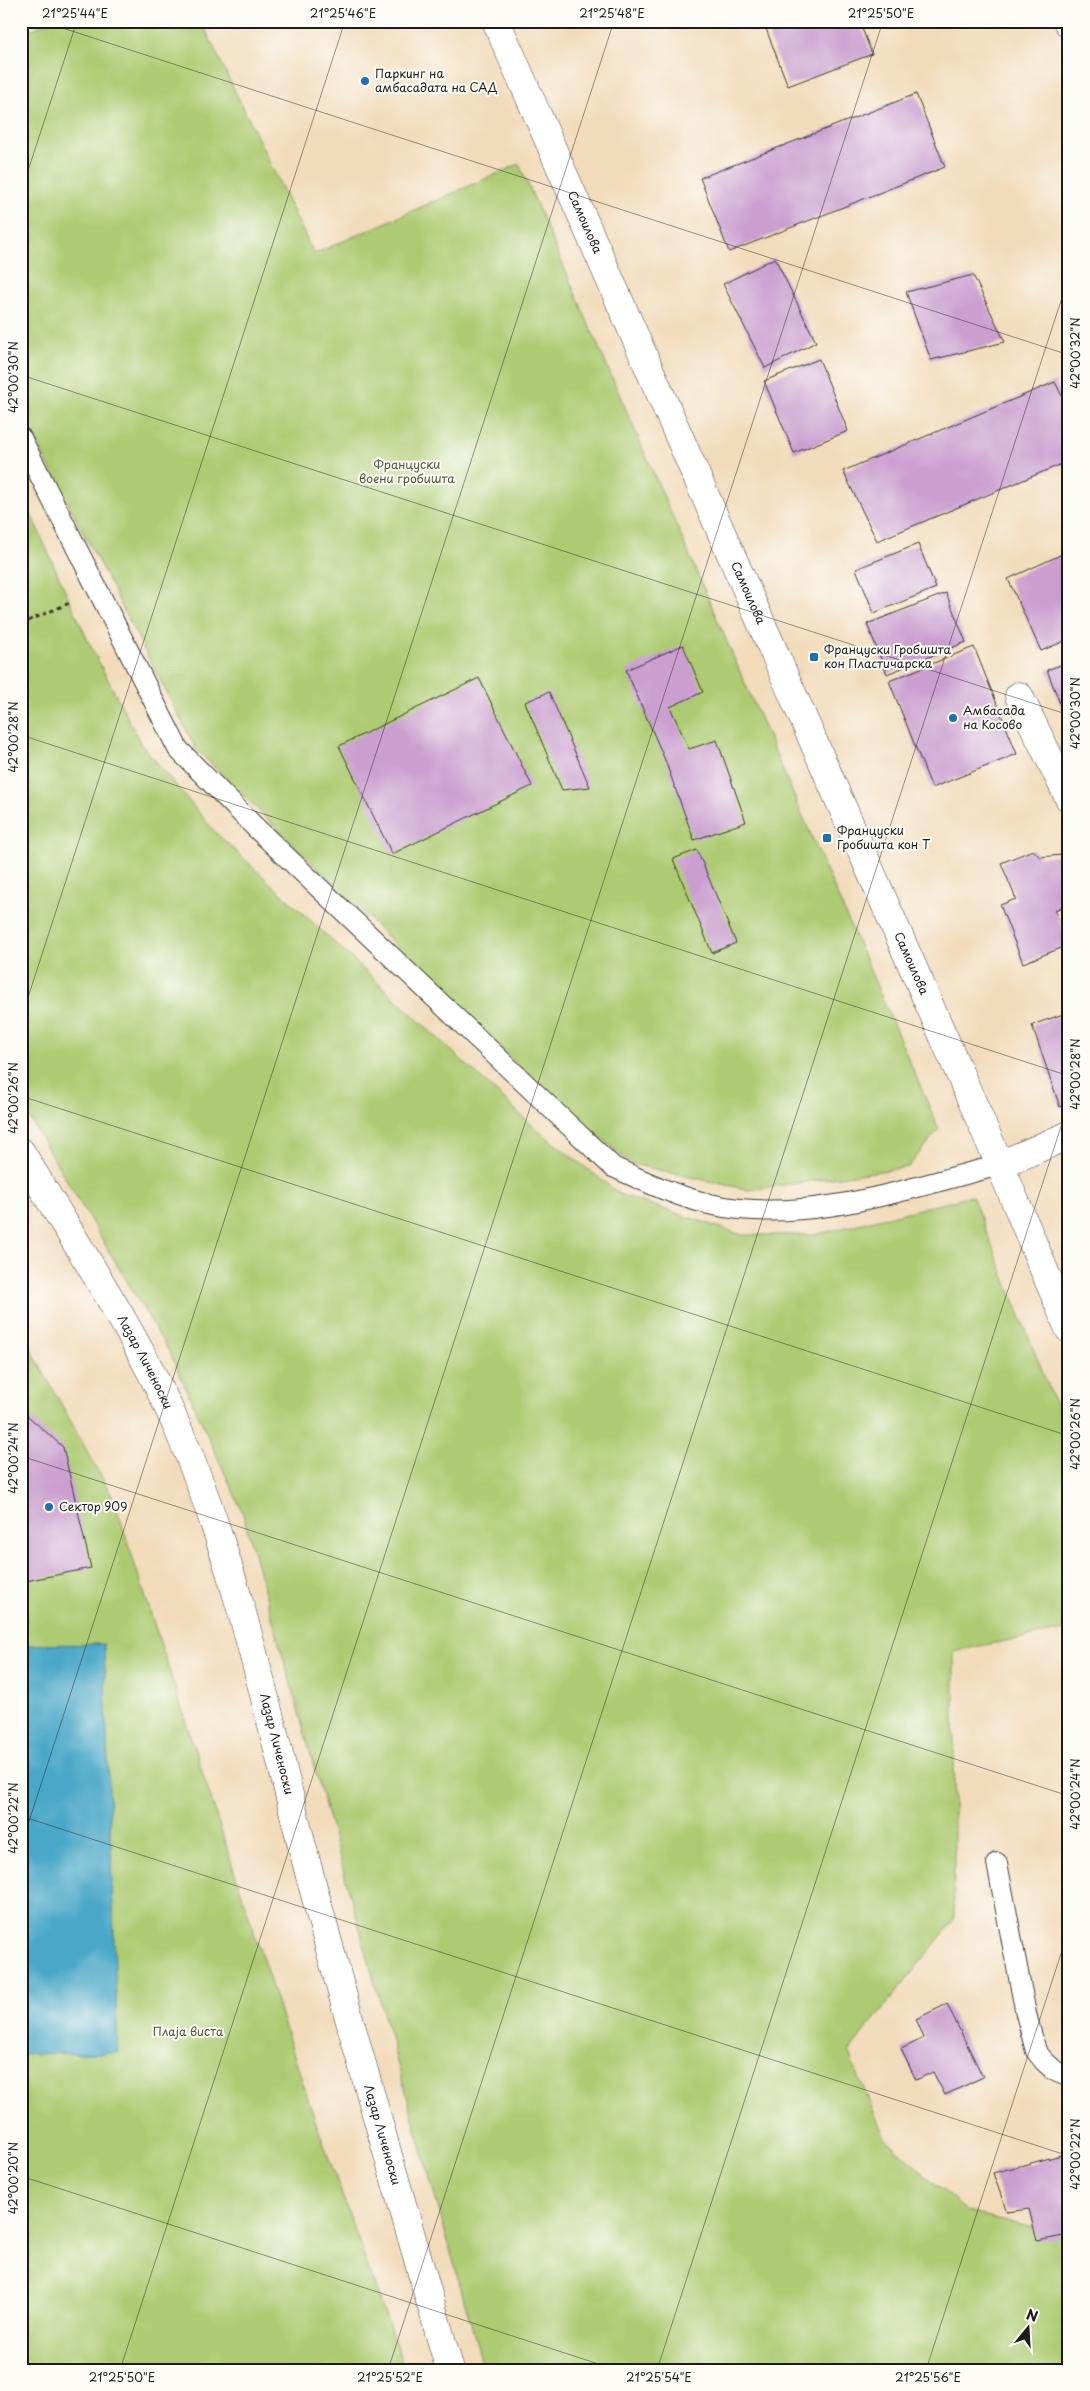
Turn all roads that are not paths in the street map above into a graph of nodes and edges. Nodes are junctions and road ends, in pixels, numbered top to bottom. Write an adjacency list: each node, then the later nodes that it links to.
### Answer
1 (496, 21): 7 (street, Самоилова)
2 (21, 438): 7 (lane)
3 (1019, 696): 4 (street)
4 (1069, 798)
5 (1069, 1135): 7 (street)
6 (21, 1152): 11 (street, Лазар Личеноски)
7 (1000, 1165): 8 (street, Самоилова)
8 (1069, 1329)
9 (997, 1863): 10 (lane)
10 (1069, 2077)
11 (450, 2370)

